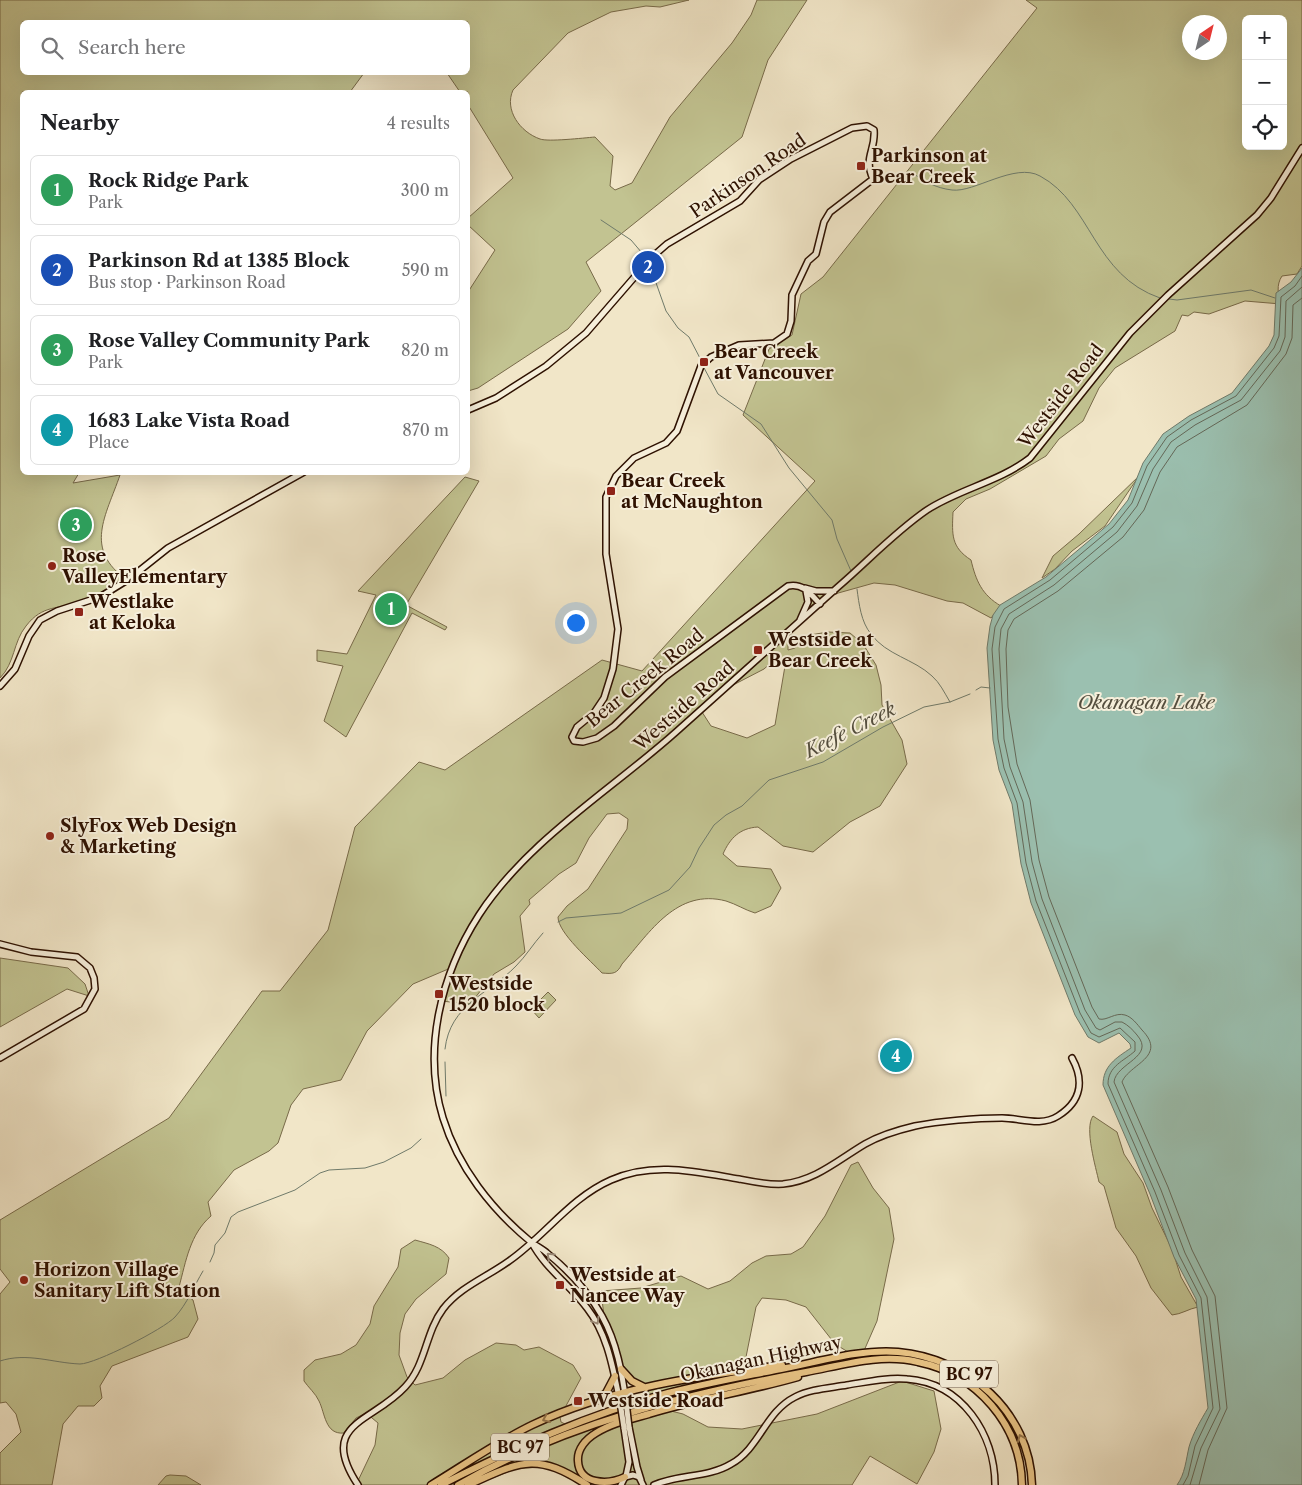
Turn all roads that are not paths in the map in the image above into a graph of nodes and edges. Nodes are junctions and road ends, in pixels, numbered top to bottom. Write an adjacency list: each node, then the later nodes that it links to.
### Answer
1 (1302, 148): 6 (street, Westside Road)
2 (873, 179): 3 (street, Parkinson Road); 5 (street, Bear Creek Road)
3 (470, 409)
4 (299, 475): 9 (street)
5 (805, 588): 6 (street); 7 (street); 8 (street)
6 (834, 591): 7 (street, Westside Road)
7 (820, 604): 8 (street, Westside Road)
8 (798, 623): 13 (street, Westside Road)
9 (0, 686)
10 (0, 944): 11 (street)
11 (0, 1058)
12 (1072, 1058): 13 (street)
13 (532, 1243): 16 (street, Westside Road, one-way to 13); 17 (street, Westside Road, one-way to 17); 25 (street)
14 (841, 1357): 18 (highway); 27 (highway, Okanagan Highway / BC 97); 35 (highway, Okanagan Highway / BC 97, one-way to 14)
15 (843, 1365): 22 (highway); 28 (highway, Okanagan Highway / BC 97); 34 (highway, Okanagan Highway / BC 97)
16 (621, 1369): 18 (highway); 19 (street, Westside Road)
17 (615, 1376): 19 (street, Westside Road); 20 (highway)
18 (646, 1388): 19 (highway)
19 (622, 1398): 20 (highway); 21 (street, Westside Road, bridge)
20 (592, 1402): 26 (highway, one-way to 26)
21 (626, 1428): 22 (street, Westside Road); 24 (street, Westside Road)
22 (626, 1477): 24 (street); 31 (street)
23 (663, 1481): 24 (street); 32 (street); 33 (street)
24 (642, 1482)
25 (358, 1485)
26 (431, 1485)
27 (441, 1485)
28 (458, 1485)
29 (468, 1485): 30 (highway)
30 (587, 1485)
31 (621, 1485)
32 (654, 1485)
33 (995, 1485)
34 (1022, 1485)
35 (1032, 1485)

